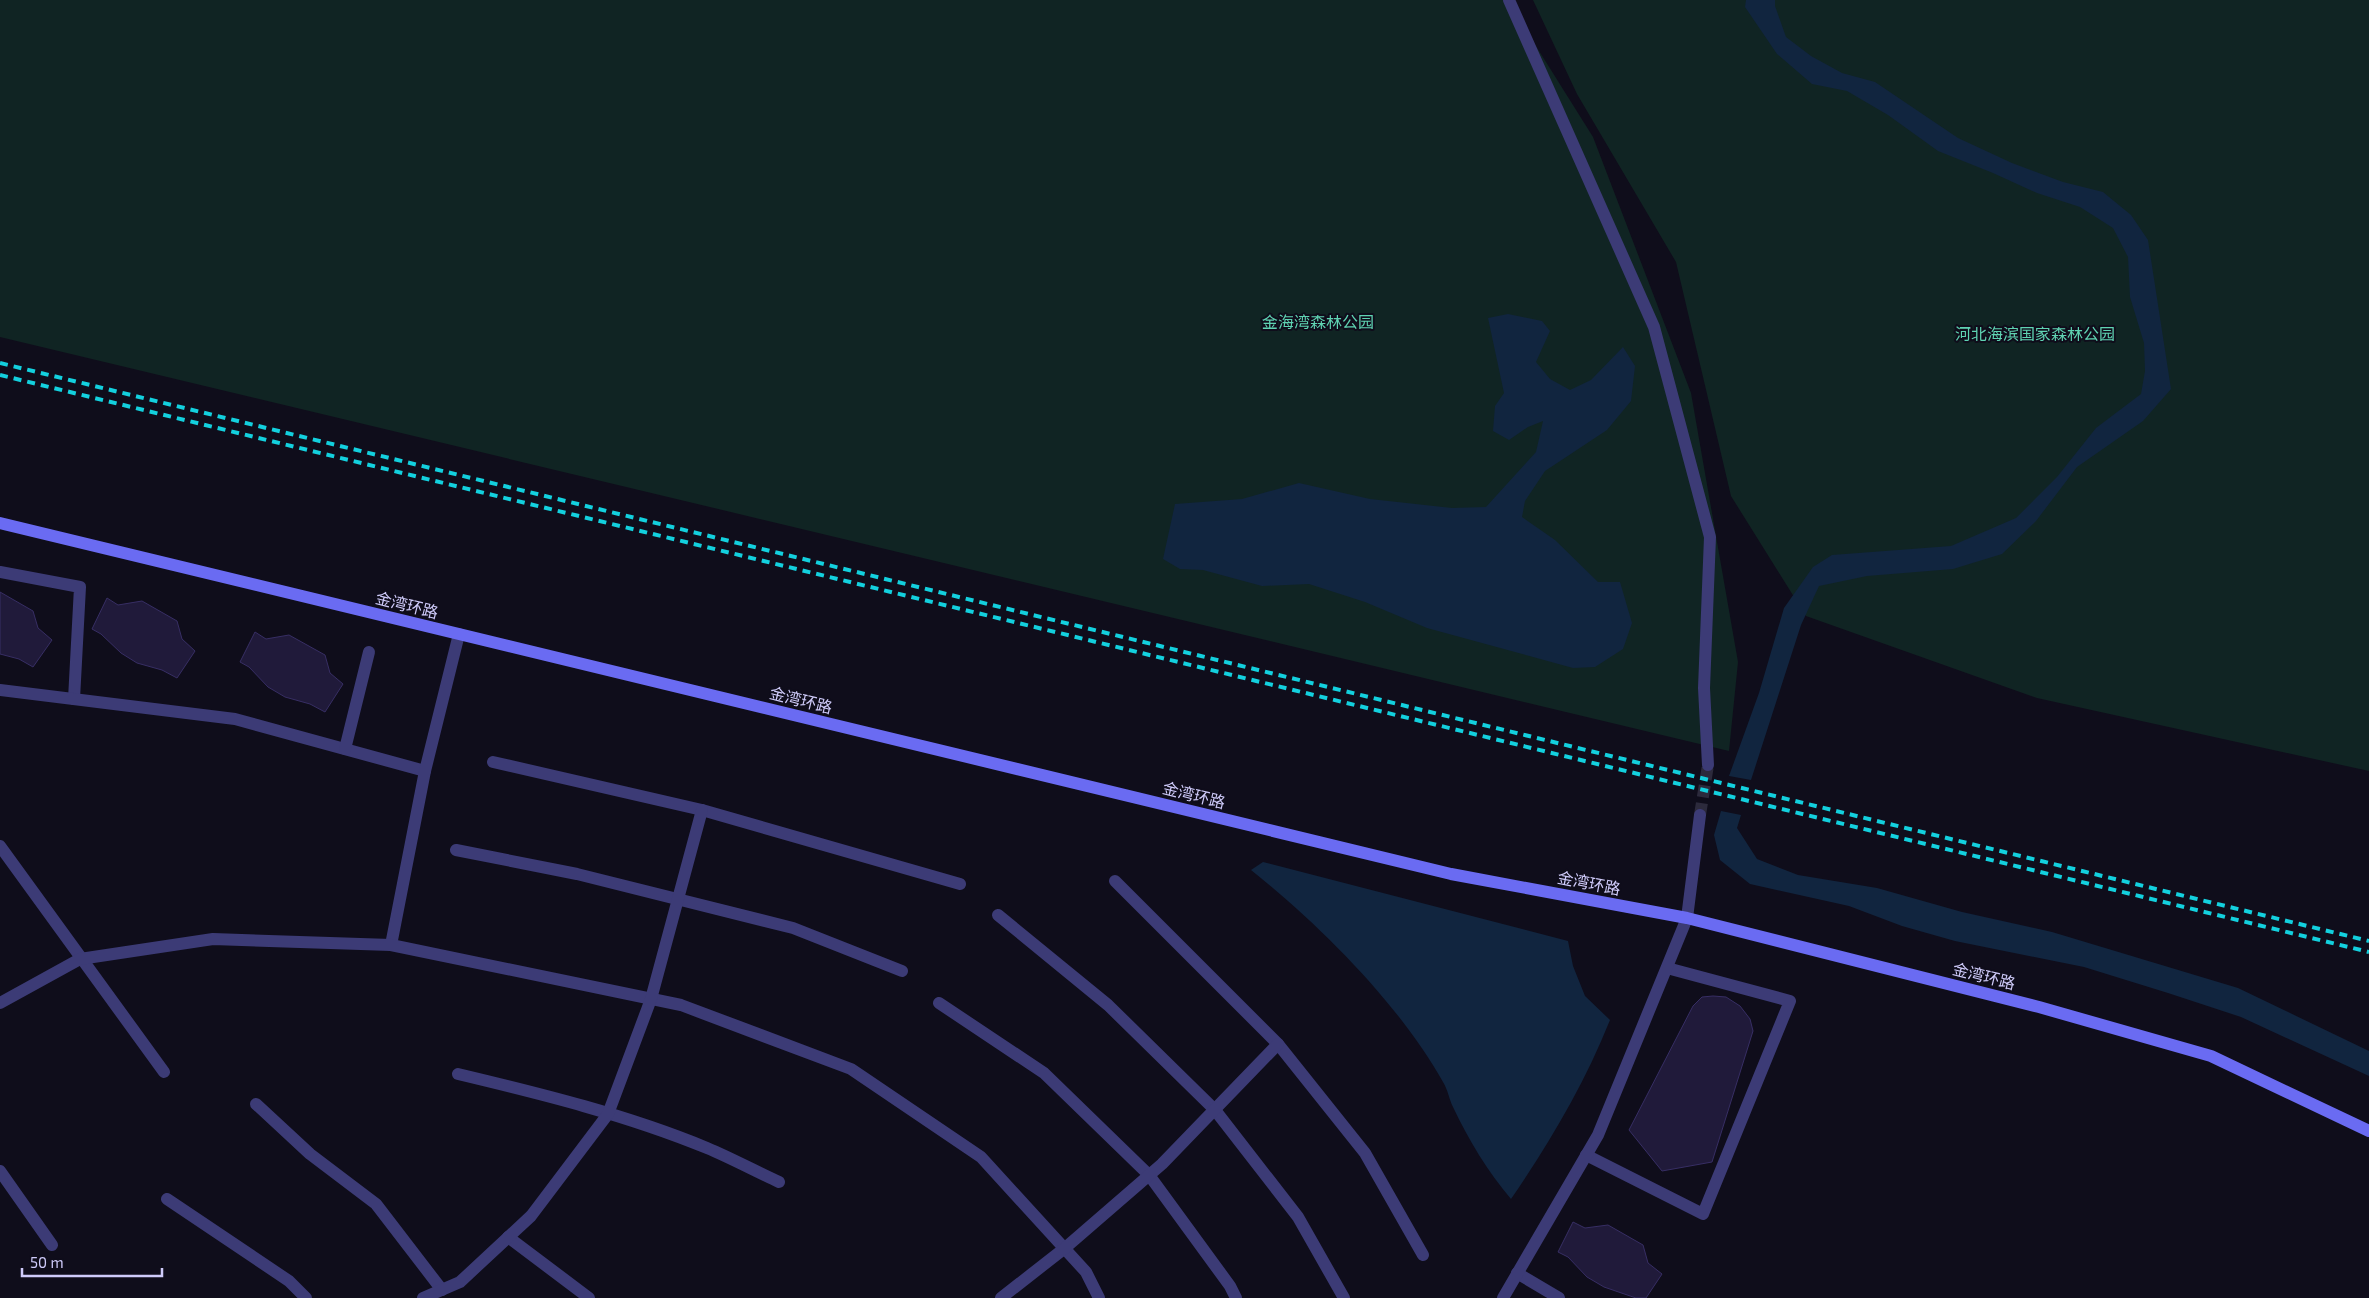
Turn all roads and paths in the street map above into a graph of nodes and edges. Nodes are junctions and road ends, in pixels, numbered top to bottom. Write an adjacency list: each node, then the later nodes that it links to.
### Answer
1 (1509, 0): 10 (street)
2 (0, 523): 4 (main road, 金湾环路)
3 (0, 572): 7 (street)
4 (459, 634): 11 (street); 20 (main road, 金湾环路)
5 (369, 652): 8 (street)
6 (0, 690): 7 (street)
7 (74, 699): 8 (street)
8 (345, 749): 11 (street)
9 (493, 762): 12 (street)
10 (1708, 764)
11 (425, 771): 21 (street)
12 (702, 810): 17 (street); 18 (street)
13 (1700, 816): 20 (street)
14 (0, 846): 22 (street)
15 (456, 850): 18 (street)
16 (1115, 881): 28 (street)
17 (960, 884)
18 (678, 898): 24 (street); 25 (street)
19 (998, 915): 32 (street)
20 (1687, 918): 23 (street); 34 (main road, 金湾环路)
21 (391, 945): 22 (street); 25 (street)
22 (80, 959): 26 (street); 29 (street)
23 (1667, 968): 35 (street); 35 (street)
24 (902, 971)
25 (651, 999): 33 (street); 42 (street)
26 (0, 1003)
27 (939, 1003): 37 (street)
28 (1278, 1044): 32 (street); 43 (street)
29 (164, 1072)
30 (458, 1074): 33 (street)
31 (256, 1104): 45 (street)
32 (1215, 1110): 37 (street); 52 (street)
33 (608, 1114): 38 (street); 40 (street)
34 (2369, 1131)
35 (1586, 1155): 44 (street)
36 (0, 1171): 41 (street)
37 (1150, 1175): 42 (street); 51 (street)
38 (779, 1182)
39 (167, 1199): 46 (street)
40 (508, 1237): 45 (street); 48 (street)
41 (52, 1245)
42 (1065, 1248): 49 (street); 50 (street)
43 (1424, 1255)
44 (1517, 1273): 53 (street); 54 (street)
45 (442, 1290): 47 (street)
46 (306, 1298)
47 (423, 1298)
48 (589, 1298)
49 (1001, 1298)
50 (1099, 1298)
51 (1236, 1298)
52 (1344, 1298)
53 (1503, 1298)
54 (1559, 1298)

